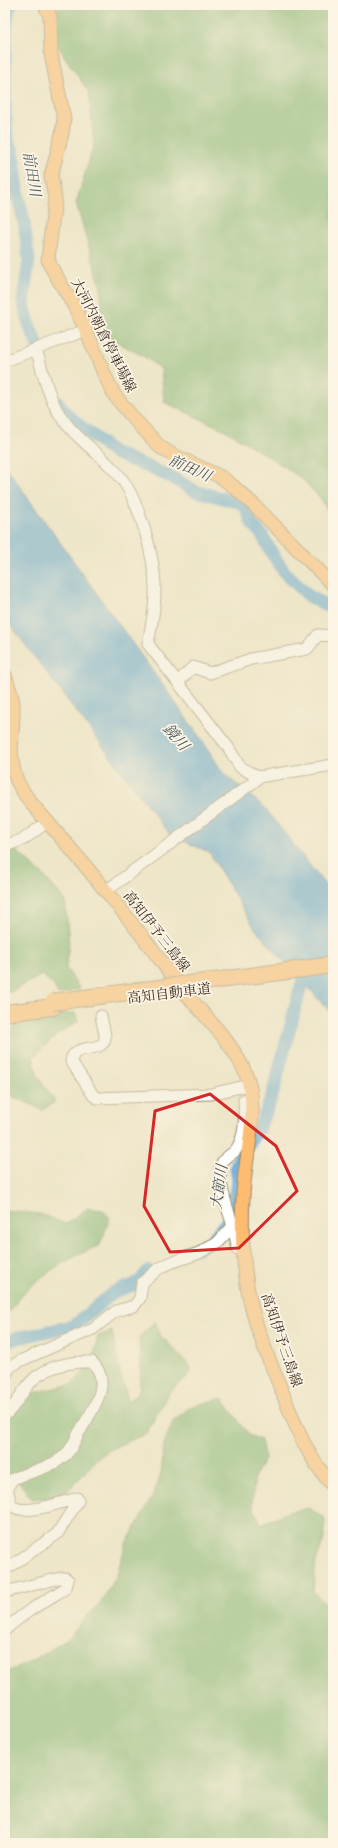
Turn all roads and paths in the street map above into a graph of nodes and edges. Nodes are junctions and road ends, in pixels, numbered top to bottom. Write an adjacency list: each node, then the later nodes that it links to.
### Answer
1 (46, 5): 4 (main road, 大河内朝倉停車場線)
2 (5, 187): 3 (street)
3 (5, 196)
4 (86, 330): 5 (street); 7 (main road, 大河内朝倉停車場線)
5 (36, 349): 6 (street); 10 (street)
6 (5, 361)
7 (333, 585)
8 (333, 636): 10 (street)
9 (5, 675): 13 (main road, 高知伊予三島線)
10 (178, 682): 12 (street)
11 (333, 765): 12 (street)
12 (256, 779): 15 (street)
13 (47, 822): 14 (street); 15 (main road, 高知伊予三島線)
14 (5, 846)
15 (106, 891): 22 (main road, 高知伊予三島線)
16 (333, 964): 18 (highway, 高知自動車道, bridge)
17 (333, 971): 18 (highway, 高知自動車道)
18 (53, 1005): 19 (highway); 20 (highway, 高知自動車道)
19 (5, 1008)
20 (5, 1013)
21 (101, 1016): 22 (street)
22 (249, 1084): 23 (main road, 高知伊予三島線)
23 (252, 1098): 24 (street); 25 (main road, 高知伊予三島線)
24 (232, 1222): 25 (street); 26 (street)
25 (243, 1250): 28 (main road, 高知伊予三島線)
26 (5, 1376)
27 (5, 1415): 29 (street)
28 (333, 1486)
29 (5, 1570)
30 (5, 1592): 31 (street)
31 (5, 1630)

